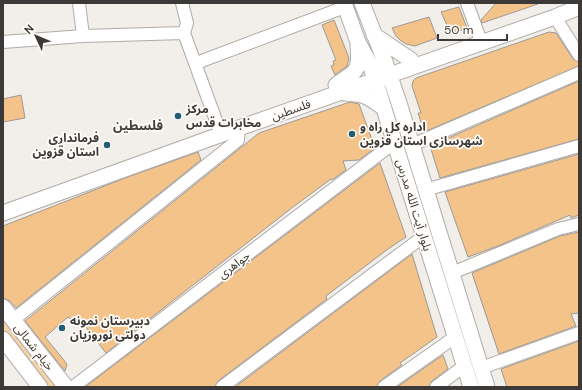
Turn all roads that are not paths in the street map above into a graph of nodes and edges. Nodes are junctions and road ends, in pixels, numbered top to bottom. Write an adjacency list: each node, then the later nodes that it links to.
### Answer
1 (78, 3): 10 (street)
2 (182, 3): 8 (street)
3 (362, 3): 9 (main road, بلوار آیت الله مدرس)
4 (467, 3): 11 (street)
5 (347, 4): 13 (main road, بلوار آیت الله مدرس); 15 (street); 18 (main road)
6 (579, 6): 7 (main road, فلسطین); 11 (main road, فلسطین)
7 (555, 17): 14 (street); 16 (main road, فلسطین)
8 (184, 34): 10 (street); 22 (street)
9 (374, 35): 16 (main road); 18 (main road, بلوار آیت الله مدرس)
10 (82, 36): 12 (street)
11 (479, 36): 16 (main road, فلسطین)
12 (3, 42)
13 (358, 42): 18 (main road, بلوار آیت الله مدرس); 19 (main road)
14 (579, 55)
15 (199, 62)
16 (412, 63): 18 (main road, فلسطین); 20 (main road)
17 (579, 73): 25 (street)
18 (381, 76): 19 (main road, فلسطین); 20 (main road, بلوار آیت الله مدرس); 21 (main road, بلوار آیت الله مدرس); 27 (main road)
19 (337, 89): 21 (main road); 22 (main road, فلسطین); 23 (main road, فلسطین)
20 (399, 103): 25 (main road, بلوار آیت الله مدرس)
21 (384, 108): 24 (main road, بلوار آیت الله مدرس)
22 (218, 126): 29 (main road, فلسطین)
23 (239, 128): 30 (main road, فلسطین); 36 (street)
24 (395, 142): 32 (main road, بلوار آیت الله مدرس); 44 (street, جواهری)
25 (412, 144): 27 (main road, بلوار آیت الله مدرس)
26 (579, 146): 28 (street)
27 (417, 162): 28 (main road, بلوار آیت الله مدرس)
28 (425, 190): 33 (main road, بلوار آیت الله مدرس)
29 (3, 203)
30 (3, 213)
31 (579, 224): 33 (street)
32 (424, 236): 34 (main road, بلوار آیت الله مدرس); 45 (street)
33 (455, 285): 34 (main road); 41 (main road, بلوار آیت الله مدرس)
34 (442, 294): 38 (main road, بلوار آیت الله مدرس)
35 (3, 307): 36 (main road, خیام شمالی)
36 (12, 320): 43 (main road, خیام شمالی)
37 (579, 333): 41 (street)
38 (455, 337): 40 (main road, بلوار آیت الله مدرس); 46 (street)
39 (3, 339): 42 (main road, خیام شمالی)
40 (464, 366): 47 (street); 48 (main road, بلوار آیت الله مدرس)
41 (481, 368): 49 (main road, بلوار آیت الله مدرس)
42 (40, 387)
43 (66, 387)
44 (73, 387)
45 (222, 387)
46 (384, 387)
47 (436, 387)
48 (471, 387)
49 (487, 387)

